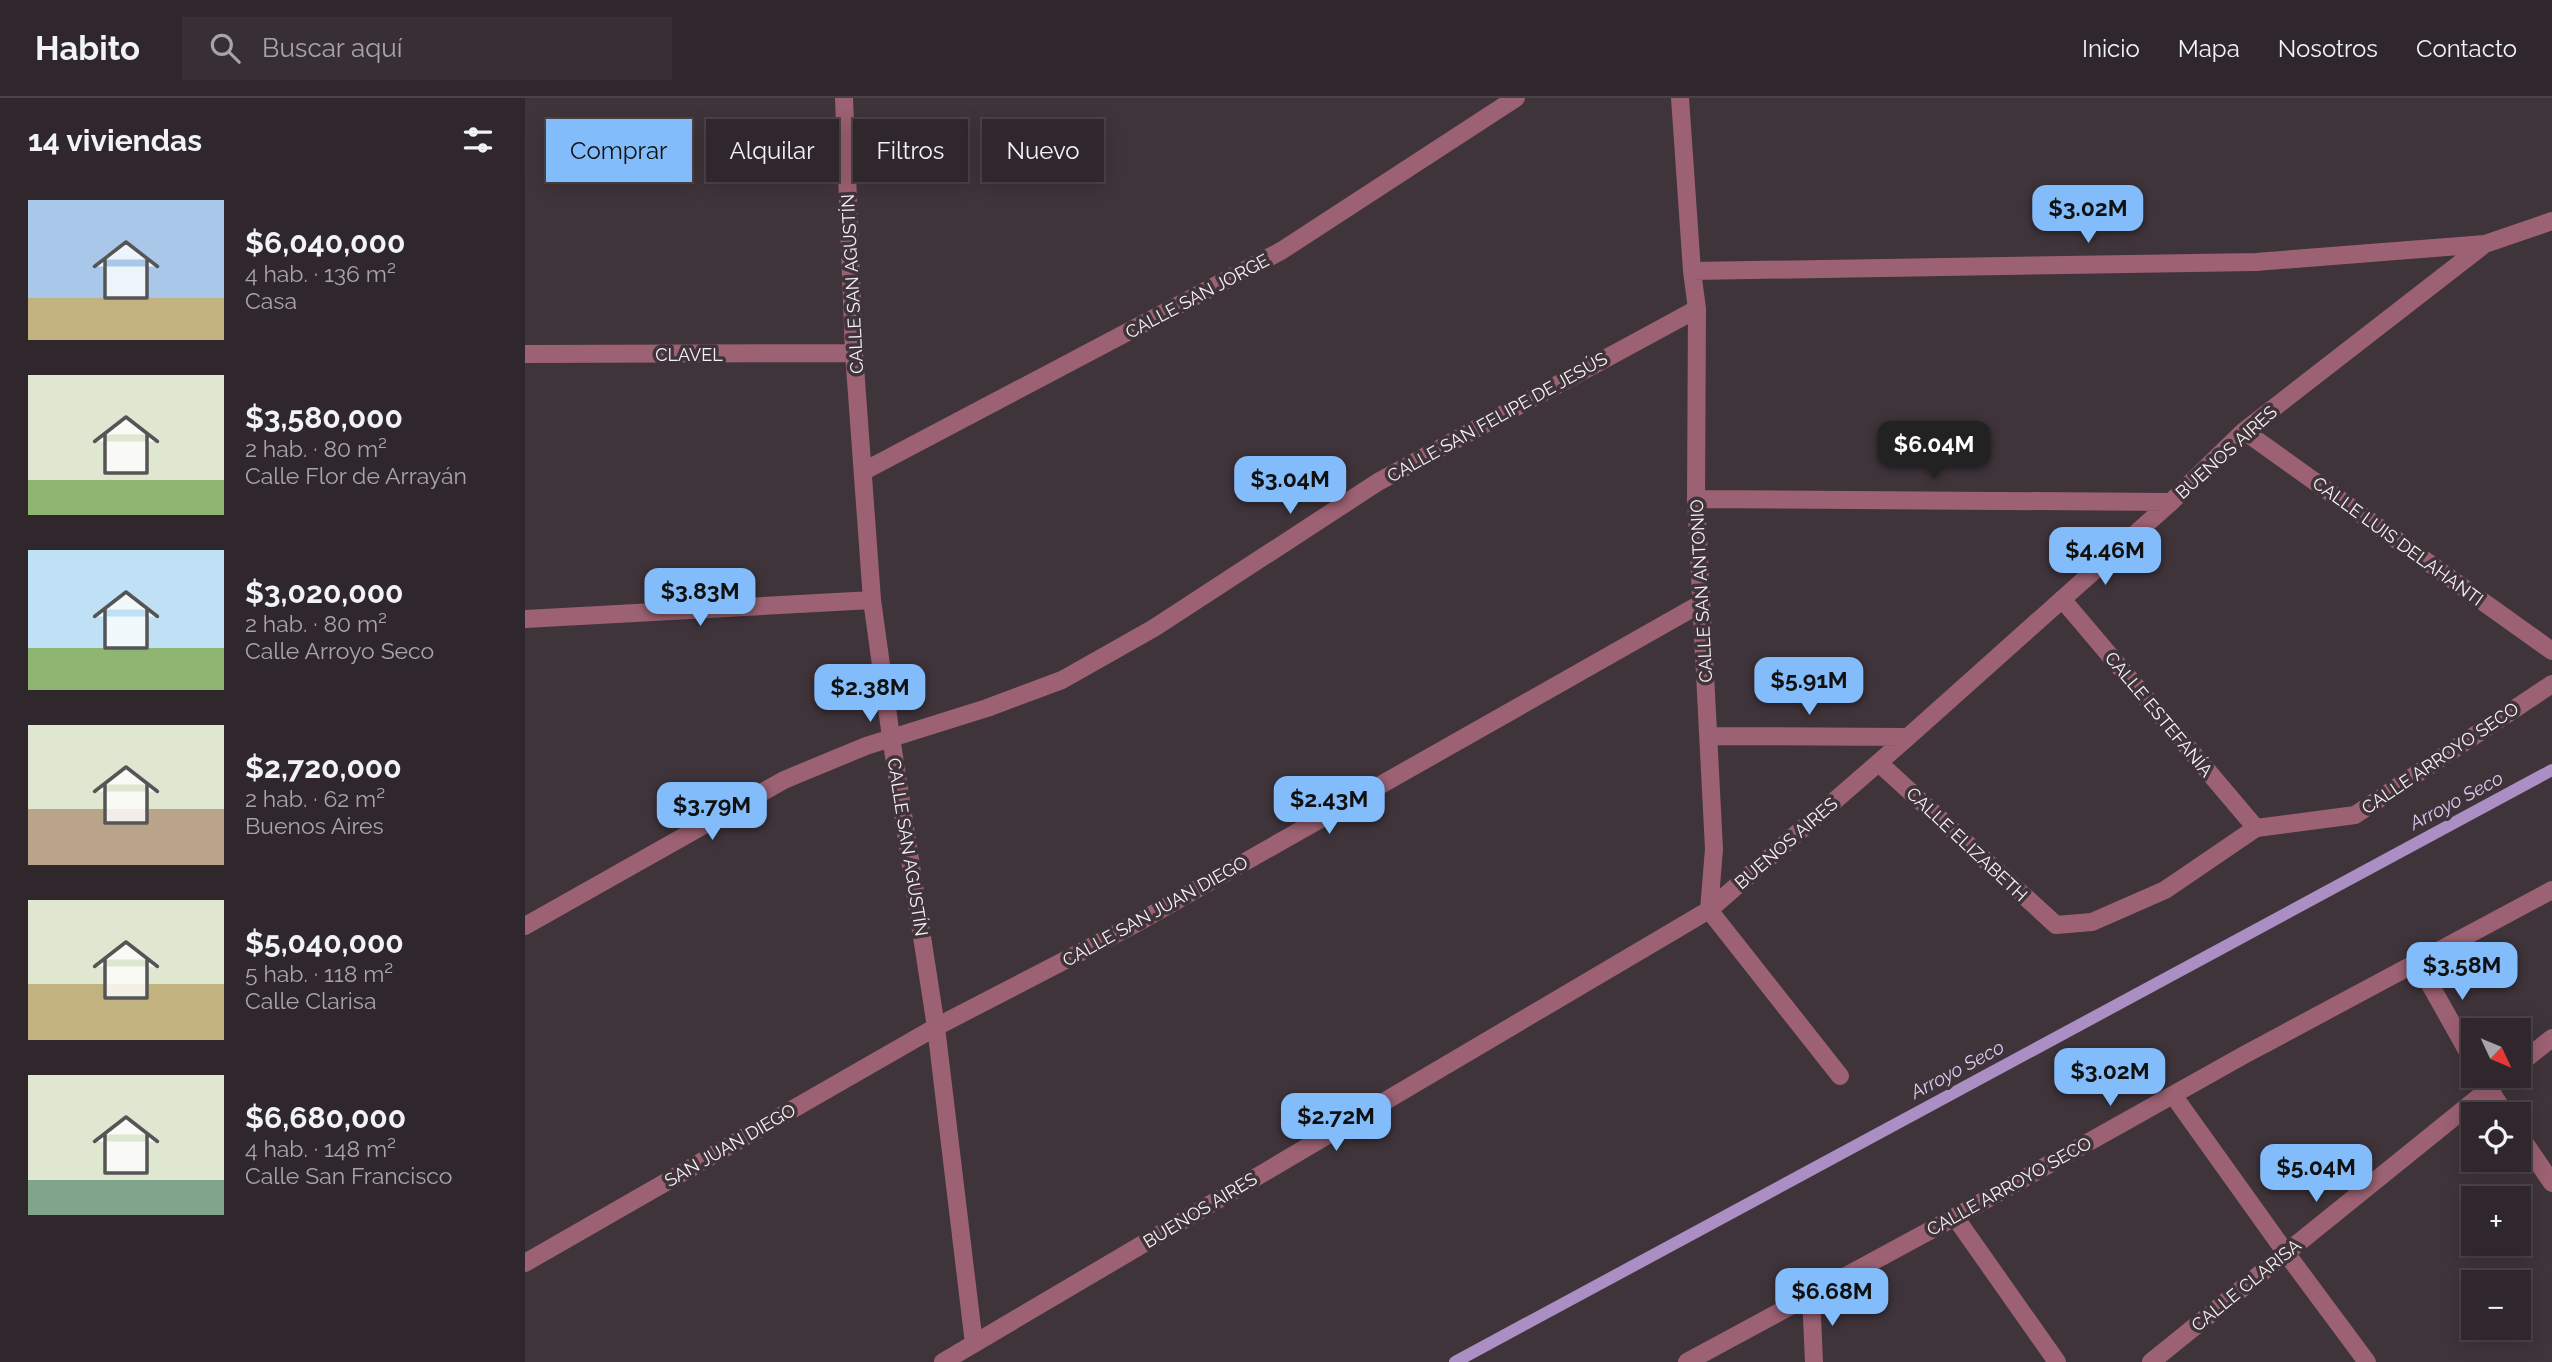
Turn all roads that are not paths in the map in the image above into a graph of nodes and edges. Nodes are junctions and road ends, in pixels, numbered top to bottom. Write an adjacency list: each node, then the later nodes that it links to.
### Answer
1 (844, 98): 8 (street, CALLE SAN AGUSTÍN)
2 (1516, 98): 11 (street, CALLE SAN JORGE)
3 (1680, 98): 6 (street, CALLE SAN ANTONIO)
4 (2552, 221): 5 (street, BUENOS AIRES)
5 (2485, 244): 6 (street); 10 (street, BUENOS AIRES)
6 (1692, 271): 7 (street, CALLE SAN ANTONIO)
7 (1697, 309): 12 (street, CALLE SAN ANTONIO); 21 (street, CALLE SAN FELIPE DE JESÚS)
8 (854, 353): 9 (street, CLAVEL); 11 (street, CALLE SAN AGUSTÍN)
9 (525, 354)
10 (2244, 431): 13 (street, BUENOS AIRES); 18 (street, CALLE LUIS DELAHANTI)
11 (864, 471): 15 (street, CALLE SAN AGUSTÍN)
12 (1696, 499): 13 (street); 16 (street, CALLE SAN ANTONIO)
13 (2171, 502): 14 (street, BUENOS AIRES)
14 (2062, 599): 22 (street, BUENOS AIRES); 24 (street, CALLE ESTEFANÍA)
15 (872, 600): 17 (street); 21 (street, CALLE SAN AGUSTÍN)
16 (1700, 604): 20 (street, CALLE SAN ANTONIO); 30 (street, CALLE SAN JUAN DIEGO)
17 (525, 619)
18 (2552, 651)
19 (2552, 684): 24 (street, CALLE ARROYO SECO)
20 (1709, 736): 22 (street); 26 (street, CALLE SAN ANTONIO)
21 (891, 737): 28 (street, CALLE SAN FELIPE DE JESÚS); 30 (street, CALLE SAN AGUSTÍN)
22 (1908, 737): 23 (street, BUENOS AIRES)
23 (1879, 763): 26 (street, BUENOS AIRES); 27 (street, CALLE ELIZABETH)
24 (2256, 828): 27 (street, CALLE ARROYO SECO)
25 (2552, 890): 29 (street, CALLE ARROYO SECO)
26 (1709, 910): 34 (street); 43 (street, BUENOS AIRES)
27 (2056, 925)
28 (525, 926)
29 (2418, 963): 32 (street); 36 (street, CALLE ARROYO SECO)
30 (936, 1027): 41 (street, SAN JUAN DIEGO); 43 (street, CALLE SAN AGUSTÍN)
31 (2552, 1038): 33 (street)
32 (2461, 1040)
33 (2531, 1055)
34 (1840, 1076)
35 (2479, 1088): 40 (street, CALLE CLARISA)
36 (2173, 1095): 39 (street, CALLE ARROYO SECO); 40 (street)
37 (2531, 1152): 38 (street)
38 (2552, 1183)
39 (1955, 1217): 42 (street, CALLE ARROYO SECO); 47 (street)
40 (2286, 1253): 48 (street, CALLE CLARISA); 49 (street)
41 (525, 1263)
42 (1811, 1295): 45 (street, CALLE ARROYO SECO); 46 (street)
43 (974, 1344): 44 (street, BUENOS AIRES)
44 (943, 1362)
45 (1687, 1362)
46 (1814, 1362)
47 (2057, 1362)
48 (2151, 1362)
49 (2367, 1362)

